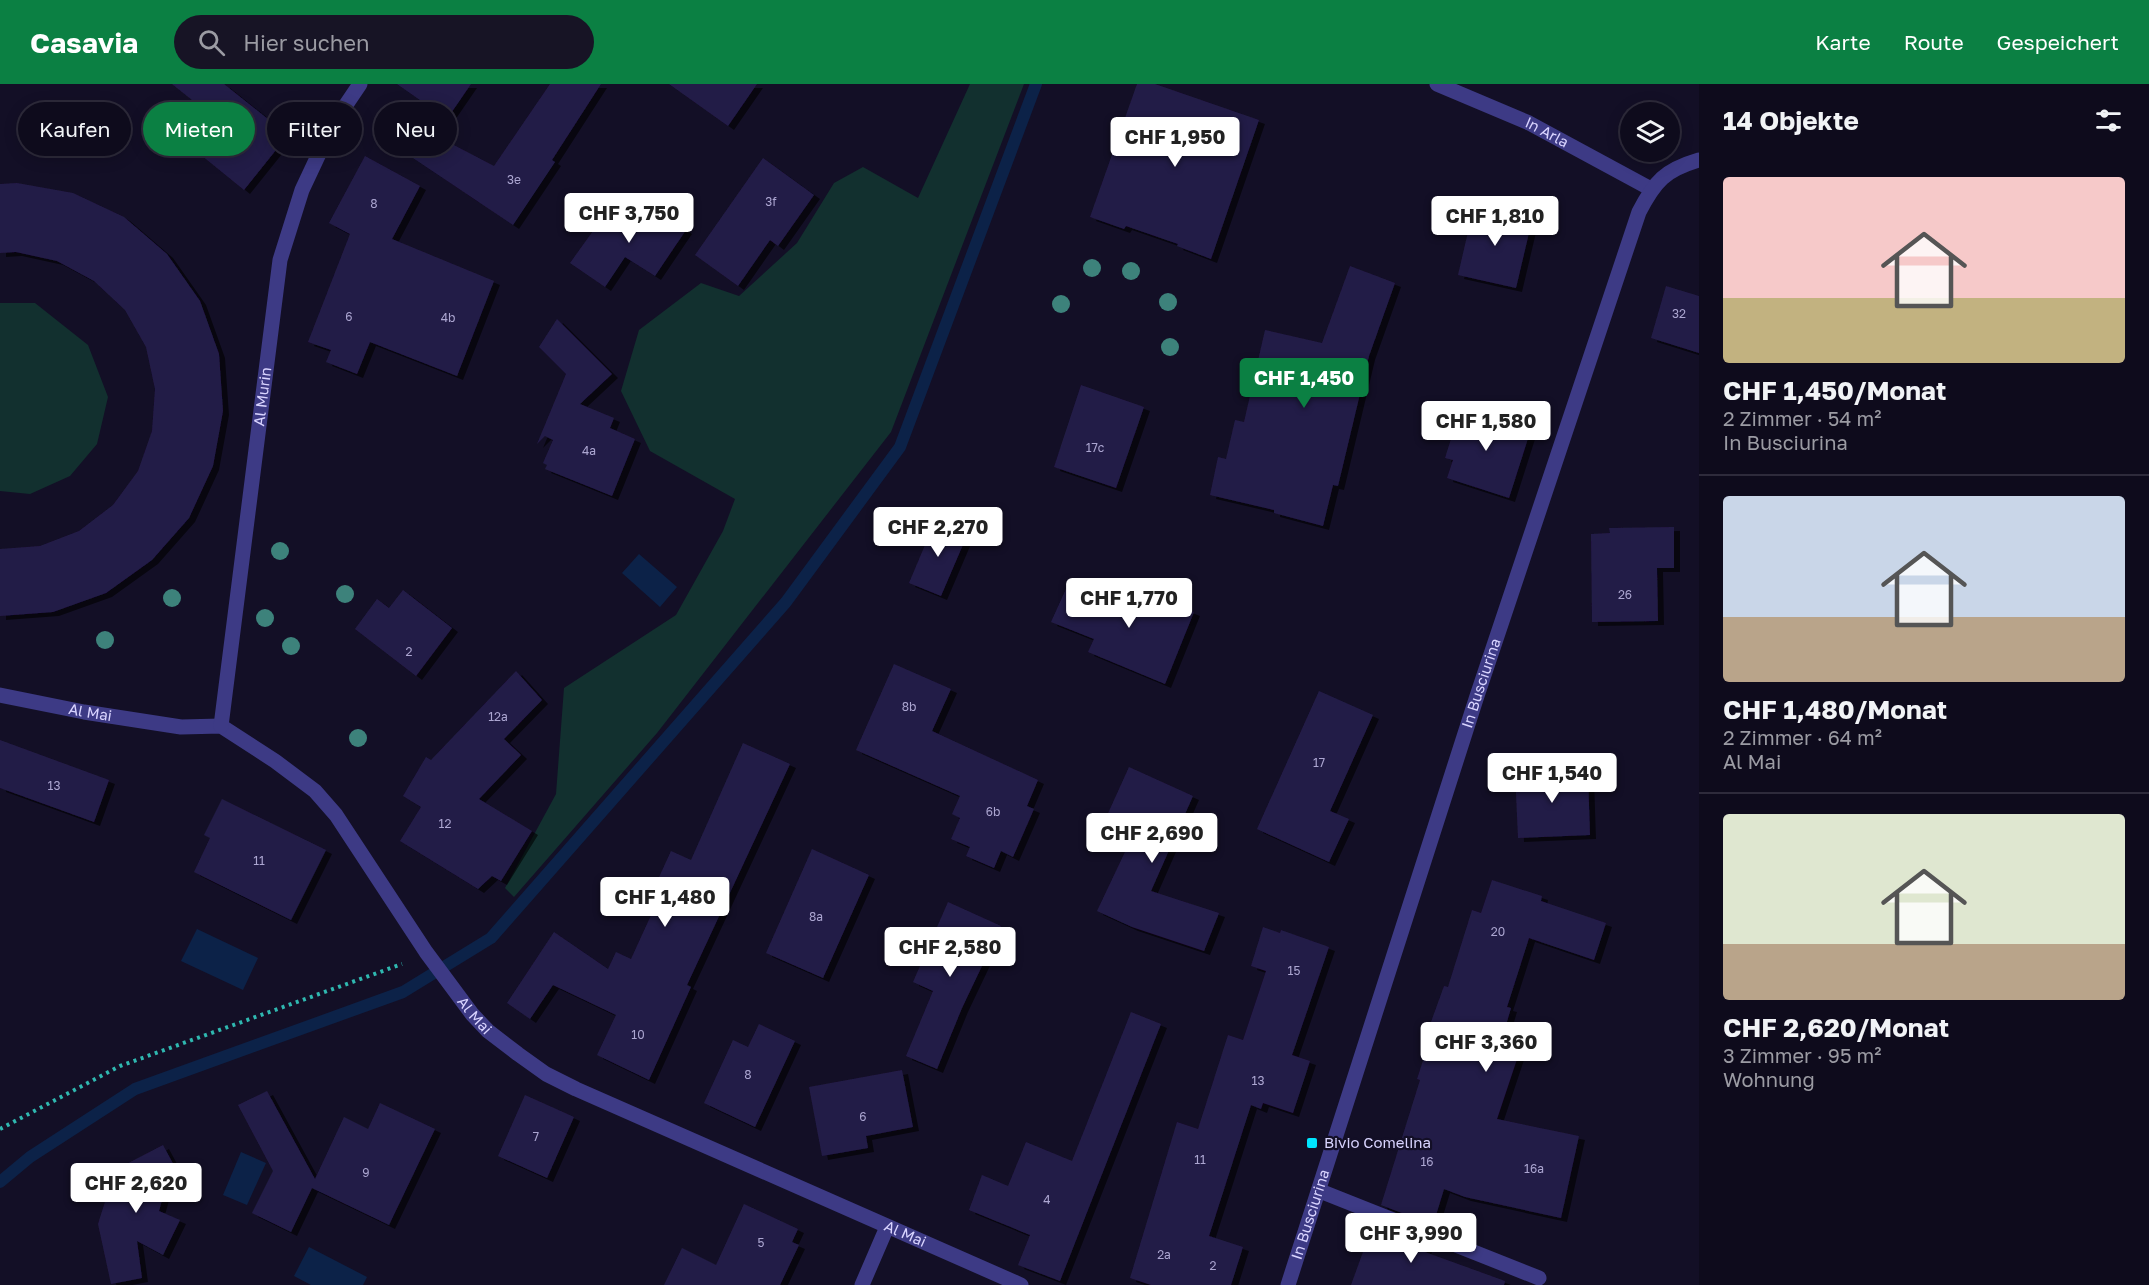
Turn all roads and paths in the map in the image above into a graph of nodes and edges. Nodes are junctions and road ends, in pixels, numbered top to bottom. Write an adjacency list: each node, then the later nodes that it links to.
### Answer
1 (360, 84): 6 (street, Al Murin)
2 (1437, 84): 4 (street, In Arla)
3 (1699, 160): 4 (street)
4 (1651, 189): 9 (street, In Busciurina)
5 (0, 695): 6 (street, Al Mai)
6 (220, 726): 10 (street, Al Mai)
7 (387, 969): 8 (path)
8 (0, 1129)
9 (1320, 1191): 11 (street); 14 (street, In Busciurina)
10 (887, 1227): 12 (street); 13 (street, Al Mai)
11 (1539, 1278)
12 (862, 1285)
13 (1021, 1285)
14 (1288, 1285)

